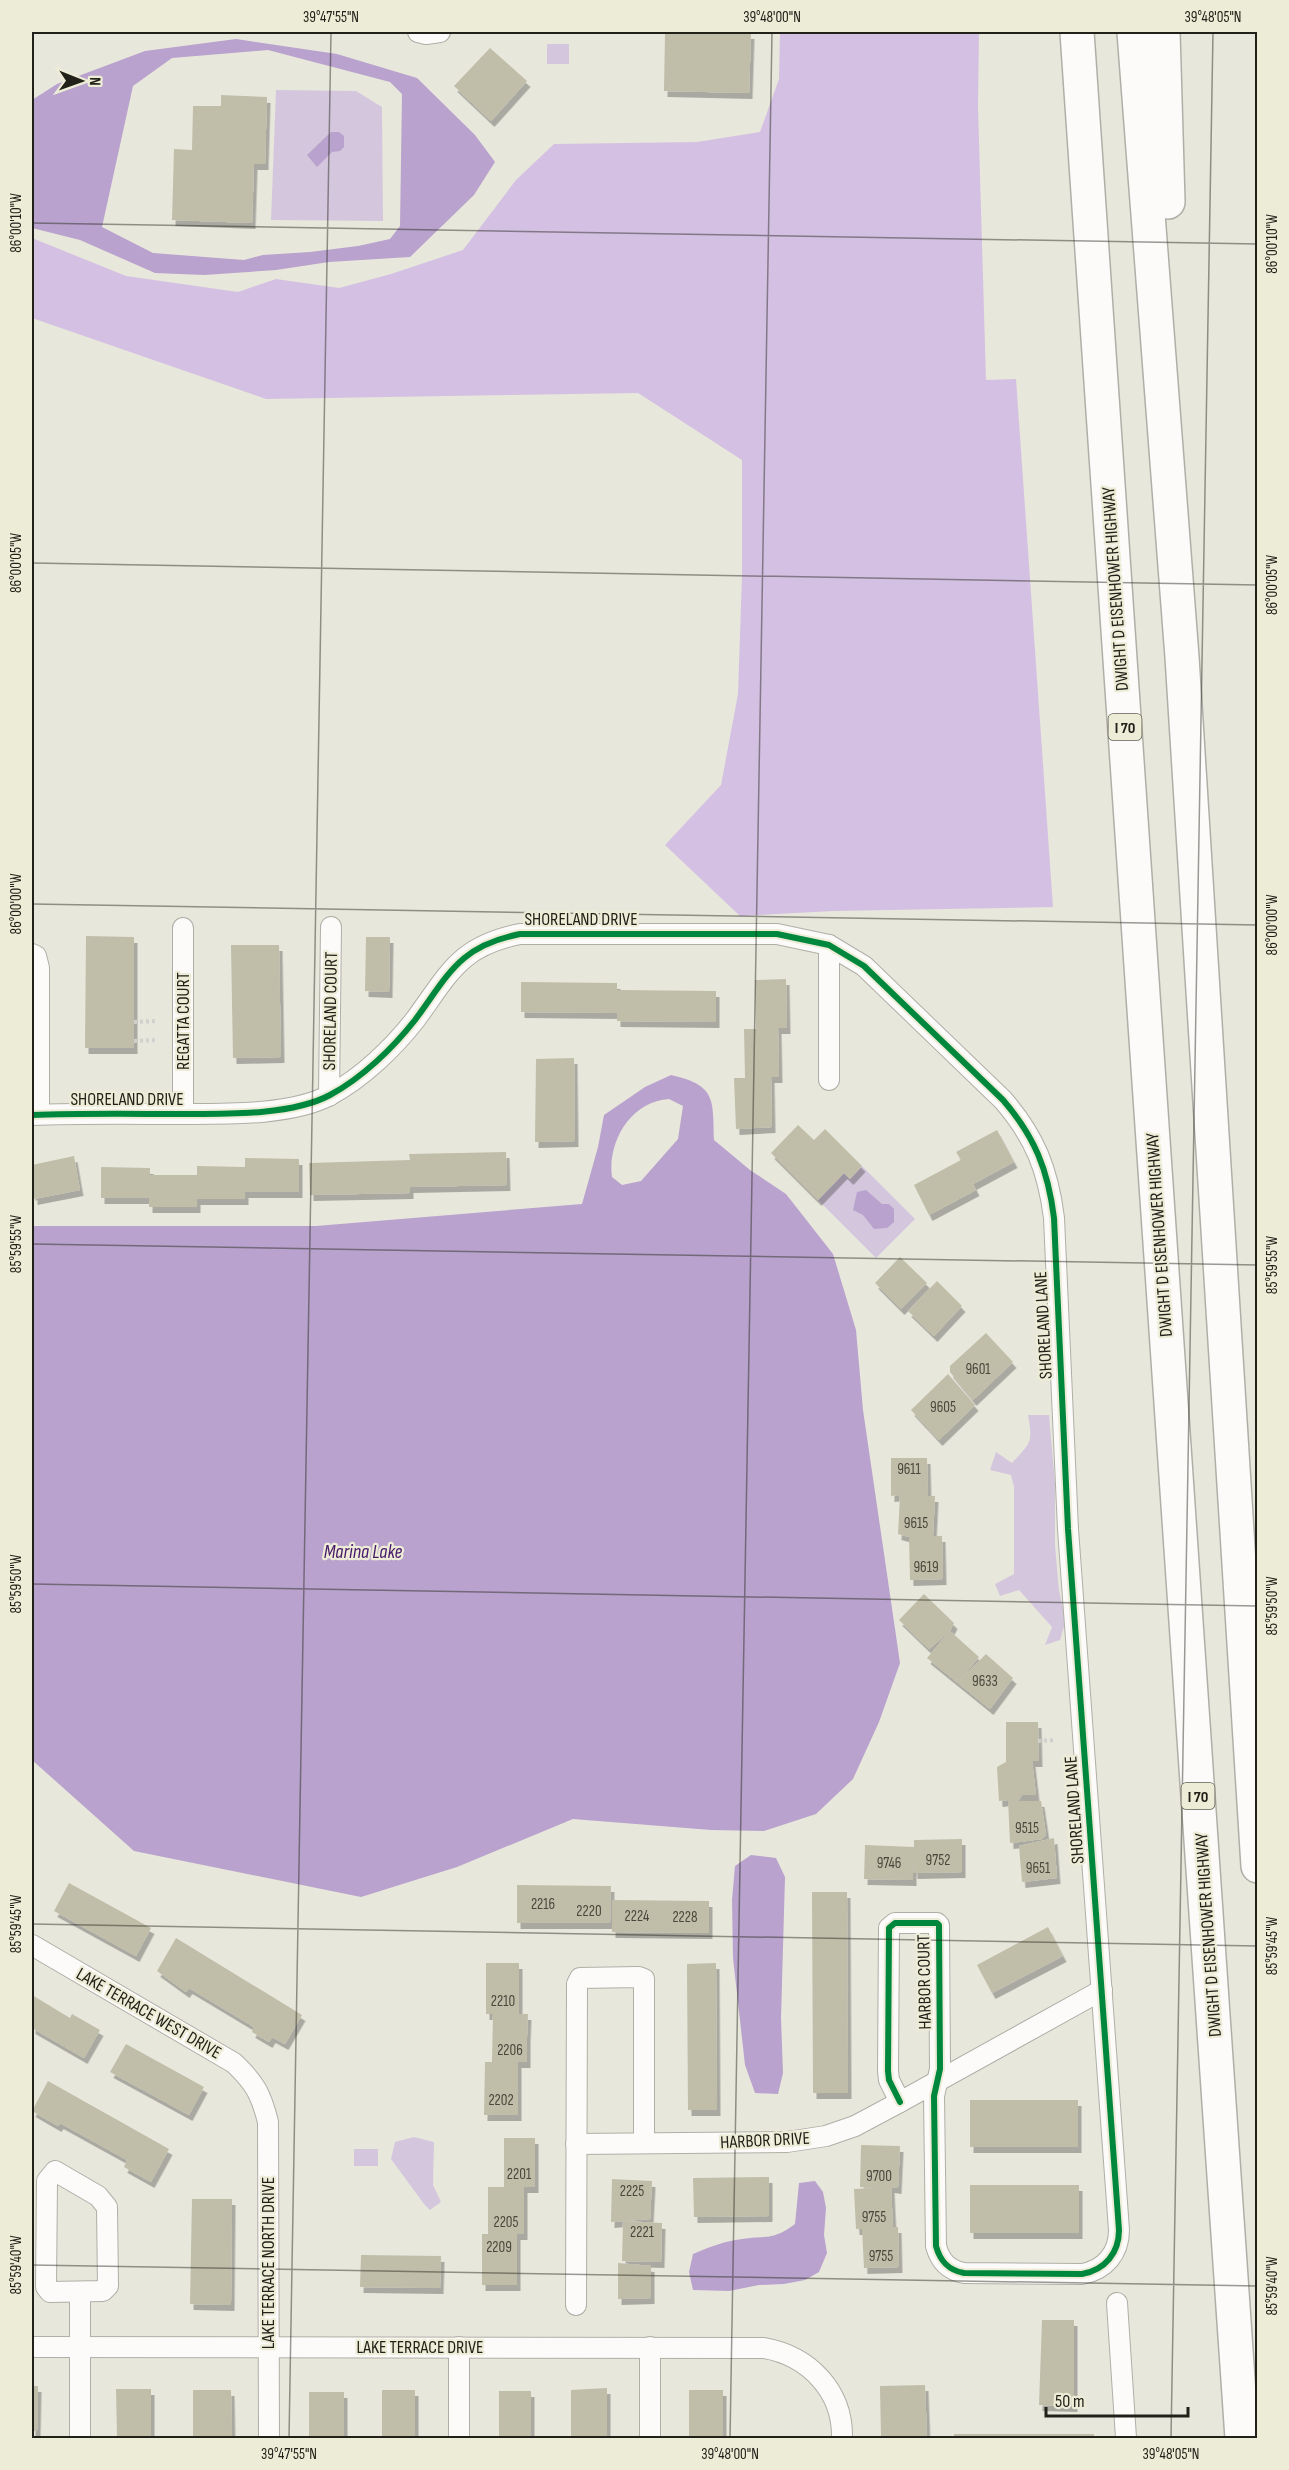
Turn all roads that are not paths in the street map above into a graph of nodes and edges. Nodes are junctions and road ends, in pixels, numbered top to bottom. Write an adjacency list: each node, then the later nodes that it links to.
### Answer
1 (1060, 32): 5 (highway)
2 (1077, 32): 5 (highway, DWIGHT D EISENHOWER HIGHWAY / I 70)
3 (1134, 32): 6 (highway)
4 (1163, 32): 6 (highway)
5 (1107, 474): 39 (highway, DWIGHT D EISENHOWER HIGHWAY / I 70)
6 (1182, 657): 16 (highway)
7 (331, 927): 12 (street, SHORELAND COURT)
8 (183, 928): 13 (street, REGATTA COURT)
9 (829, 945): 11 (street); 12 (street, SHORELAND DRIVE); 15 (street, SHORELAND DRIVE)
10 (32, 954): 14 (street)
11 (829, 1080)
12 (329, 1096): 13 (street, SHORELAND DRIVE)
13 (183, 1114): 14 (street, SHORELAND DRIVE)
14 (35, 1115)
15 (1049, 1185): 18 (street, SHORELAND LANE)
16 (1257, 1866)
17 (32, 1945): 20 (street, LAKE TERRACE WEST DRIVE)
18 (1102, 1990): 19 (street, HARBOR DRIVE); 24 (street, SHORELAND LANE)
19 (936, 2083): 21 (street, HARBOR DRIVE); 21 (street, HARBOR COURT); 24 (street, HARBOR COURT)
20 (258, 2090): 30 (street, LAKE TERRACE NORTH DRIVE)
21 (900, 2102): 23 (street, HARBOR DRIVE)
22 (576, 2144): 23 (street, HARBOR DRIVE); 23 (street); 27 (street)
23 (644, 2144)
24 (945, 2264)
25 (80, 2292): 25 (street); 29 (street)
26 (1117, 2303): 38 (street)
27 (576, 2305)
28 (32, 2347): 29 (street, LAKE TERRACE DRIVE)
29 (80, 2347): 30 (street, LAKE TERRACE DRIVE); 33 (street)
30 (268, 2347): 31 (street, LAKE TERRACE DRIVE); 34 (street, LAKE TERRACE NORTH DRIVE)
31 (459, 2347): 32 (street, LAKE TERRACE DRIVE); 35 (street)
32 (650, 2348): 36 (street); 37 (street, LAKE TERRACE DRIVE)
33 (80, 2439)
34 (269, 2439)
35 (459, 2439)
36 (650, 2439)
37 (842, 2439)
38 (1126, 2439)
39 (1242, 2439)

